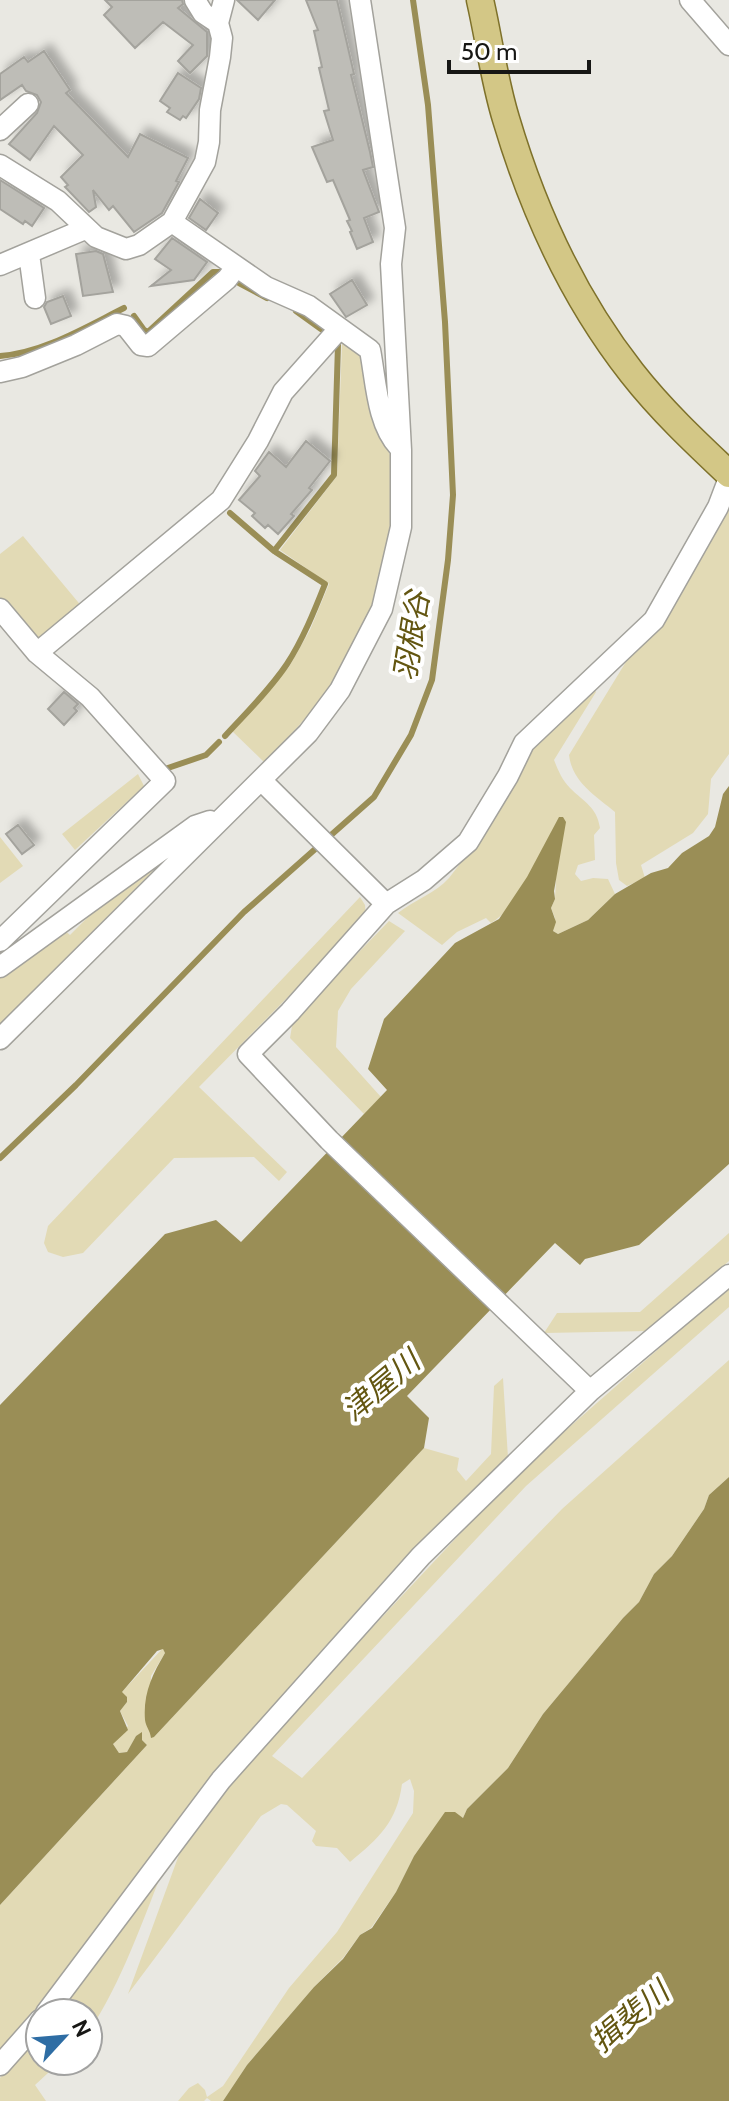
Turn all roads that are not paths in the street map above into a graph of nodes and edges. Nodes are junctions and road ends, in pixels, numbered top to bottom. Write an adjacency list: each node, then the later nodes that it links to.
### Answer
1 (195, 0): 6 (street)
2 (224, 0): 6 (street)
3 (360, 0): 19 (street)
4 (480, 0): 20 (main road)
5 (690, 0): 7 (street)
6 (218, 23): 11 (street)
7 (729, 45)
8 (28, 104): 9 (street)
9 (0, 130)
10 (0, 165): 12 (street)
11 (172, 222): 12 (street); 15 (street)
12 (85, 229): 13 (street)
13 (29, 254): 14 (street); 16 (street)
14 (0, 265)
15 (236, 267): 17 (street); 18 (street)
16 (35, 298)
17 (339, 329): 19 (street); 22 (street)
18 (0, 372)
19 (401, 450): 23 (street)
20 (729, 476): 25 (street)
21 (0, 609): 22 (street)
22 (37, 653): 26 (street)
23 (269, 788): 24 (street); 25 (street)
24 (222, 817): 27 (street); 28 (street)
25 (379, 897): 30 (street)
26 (0, 941)
27 (0, 967)
28 (0, 1039)
29 (729, 1275): 30 (street)
30 (590, 1391): 31 (street)
31 (58, 1997)
32 (24, 2038): 33 (street)
33 (0, 2065)

